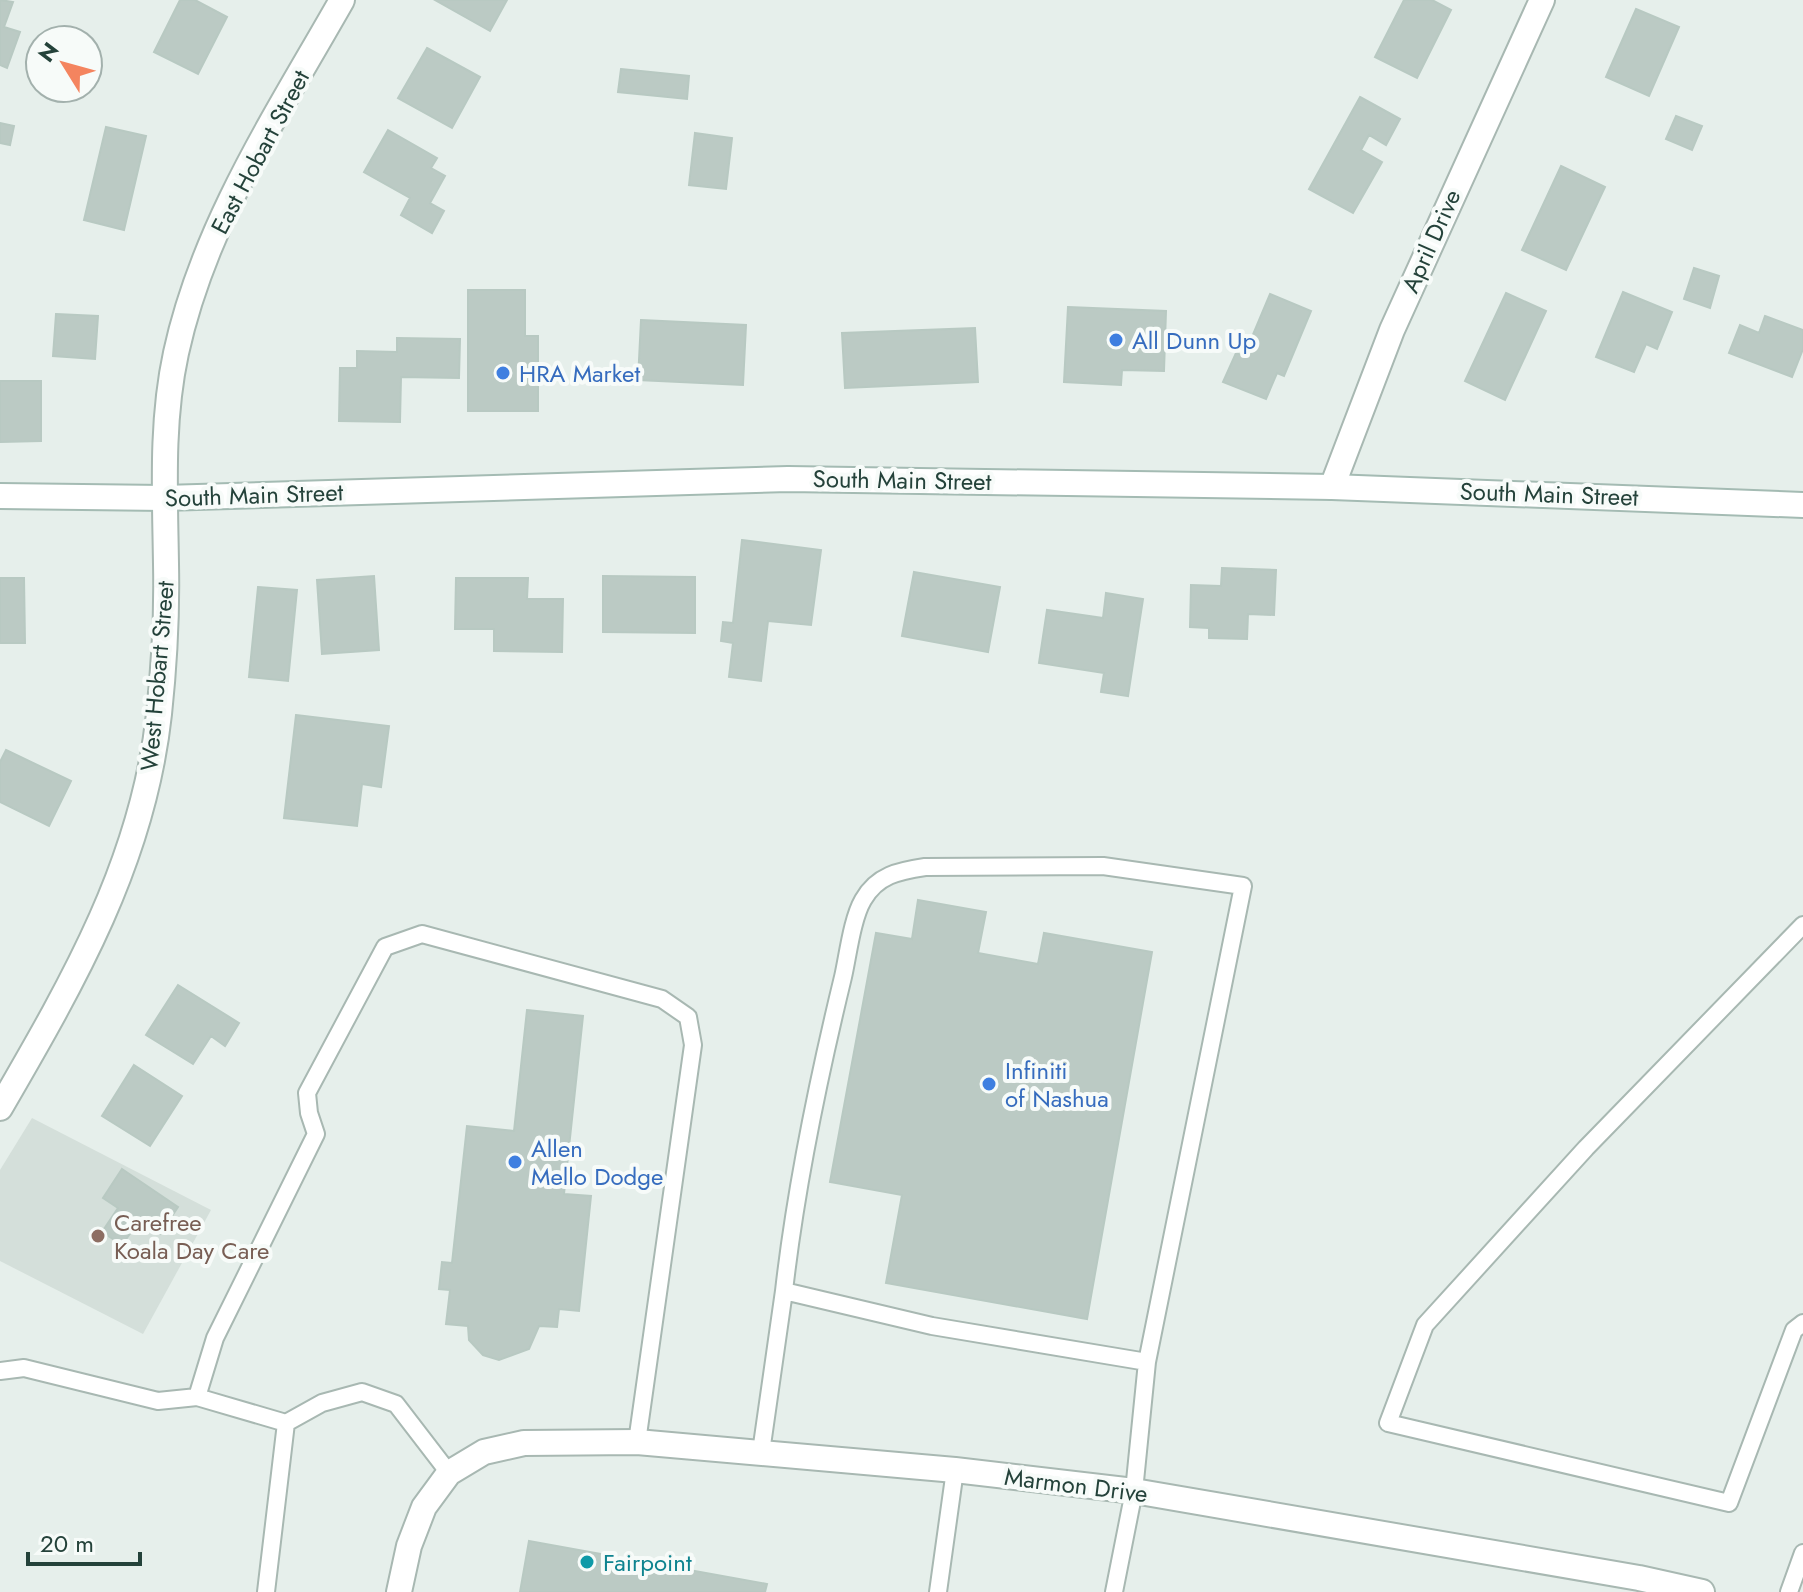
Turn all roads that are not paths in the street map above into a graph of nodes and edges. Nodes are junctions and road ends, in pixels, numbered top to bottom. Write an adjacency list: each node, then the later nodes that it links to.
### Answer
1 (342, 0): 5 (street, East Hobart Street)
2 (1542, 0): 3 (street, April Drive)
3 (1332, 487): 5 (street, South Main Street); 6 (street, South Main Street)
4 (0, 496): 5 (street, South Main Street)
5 (164, 498): 8 (street, West Hobart Street)
6 (1803, 505)
7 (1803, 925): 10 (lane)
8 (0, 1108)
9 (784, 1291): 11 (lane); 11 (lane); 16 (lane)
10 (1803, 1323)
11 (1147, 1362): 19 (lane)
12 (0, 1371): 13 (lane)
13 (197, 1397): 14 (lane); 15 (lane)
14 (286, 1423): 18 (lane); 21 (lane)
15 (637, 1442): 16 (street, Marmon Drive); 18 (street, Marmon Drive)
16 (761, 1452): 17 (street, Marmon Drive)
17 (955, 1470): 19 (street, Marmon Drive); 23 (lane)
18 (449, 1473): 22 (street)
19 (1134, 1491): 24 (lane); 25 (street, Marmon Drive)
20 (1803, 1553): 26 (lane)
21 (266, 1592)
22 (399, 1592)
23 (938, 1592)
24 (1114, 1592)
25 (1702, 1592)
26 (1789, 1592)

